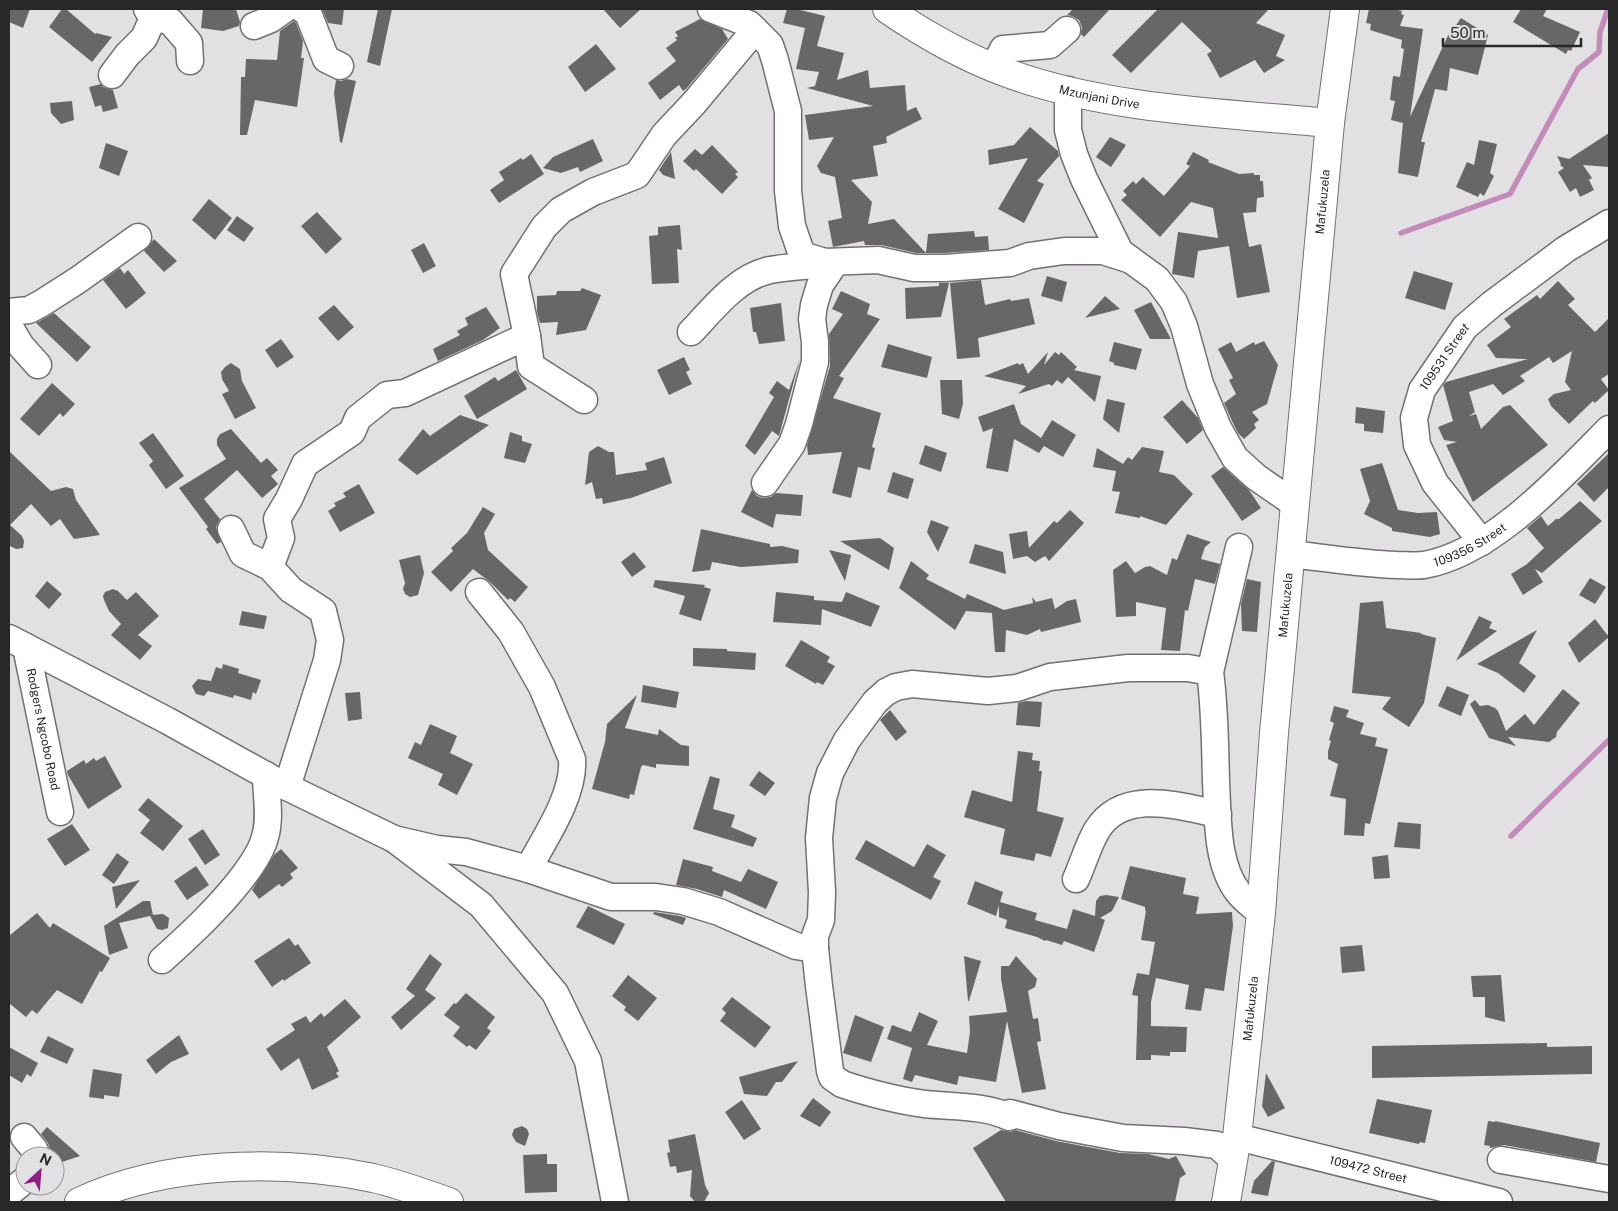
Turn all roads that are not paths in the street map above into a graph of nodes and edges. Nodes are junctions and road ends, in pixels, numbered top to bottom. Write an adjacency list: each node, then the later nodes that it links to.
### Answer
1 (286, 9): 8 (street)
2 (302, 9): 13 (street)
3 (711, 9): 9 (street)
4 (887, 9): 11 (main road, Mzunjani Drive)
5 (913, 9): 11 (street)
6 (1345, 9): 17 (main road, Mafukuzela)
7 (150, 14): 12 (street); 15 (street)
8 (254, 26)
9 (755, 30): 21 (street); 25 (street)
10 (1067, 30): 14 (street)
11 (928, 37): 14 (main road, Mzunjani Drive)
12 (190, 61)
13 (340, 66)
14 (994, 68): 16 (main road, Mzunjani Drive)
15 (112, 75)
16 (1068, 90): 17 (main road, Mzunjani Drive); 20 (street)
17 (1330, 123): 30 (main road, Mafukuzela)
18 (1609, 223): 32 (street, 109531 Street)
19 (138, 237): 22 (street)
20 (1131, 260): 21 (street); 30 (street)
21 (835, 262): 24 (street); 29 (street)
22 (9, 312)
23 (9, 326): 26 (street)
24 (691, 332)
25 (527, 336): 27 (street); 35 (street)
26 (38, 365)
27 (584, 400)
28 (1609, 429): 32 (street, 109356 Street)
29 (764, 483)
30 (1295, 504): 34 (main road, Mafukuzela)
31 (231, 529): 35 (street)
32 (1482, 542): 34 (street, 109356 Street)
33 (1239, 547): 38 (street)
34 (1291, 554): 45 (main road, Mafukuzela)
35 (270, 567): 39 (street)
36 (480, 592): 43 (street)
37 (17, 643): 39 (street); 40 (street, Rodgers Ngcobo Road)
38 (1210, 672): 41 (street); 46 (street)
39 (277, 781): 42 (street); 47 (street)
40 (60, 812)
41 (1218, 814): 44 (street); 45 (street)
42 (394, 839): 43 (street); 54 (street)
43 (528, 869): 46 (street)
44 (1076, 880)
45 (1261, 913): 48 (main road, Mafukuzela)
46 (816, 949): 48 (street)
47 (162, 960)
48 (1235, 1148): 51 (street, 109472 Street); 55 (main road, Mafukuzela)
49 (1501, 1160): 50 (street)
50 (1609, 1179)
51 (1432, 1194): 56 (street, 109472 Street)
52 (79, 1202): 53 (main road)
53 (449, 1202)
54 (615, 1202)
55 (1226, 1202)
56 (1499, 1202)

